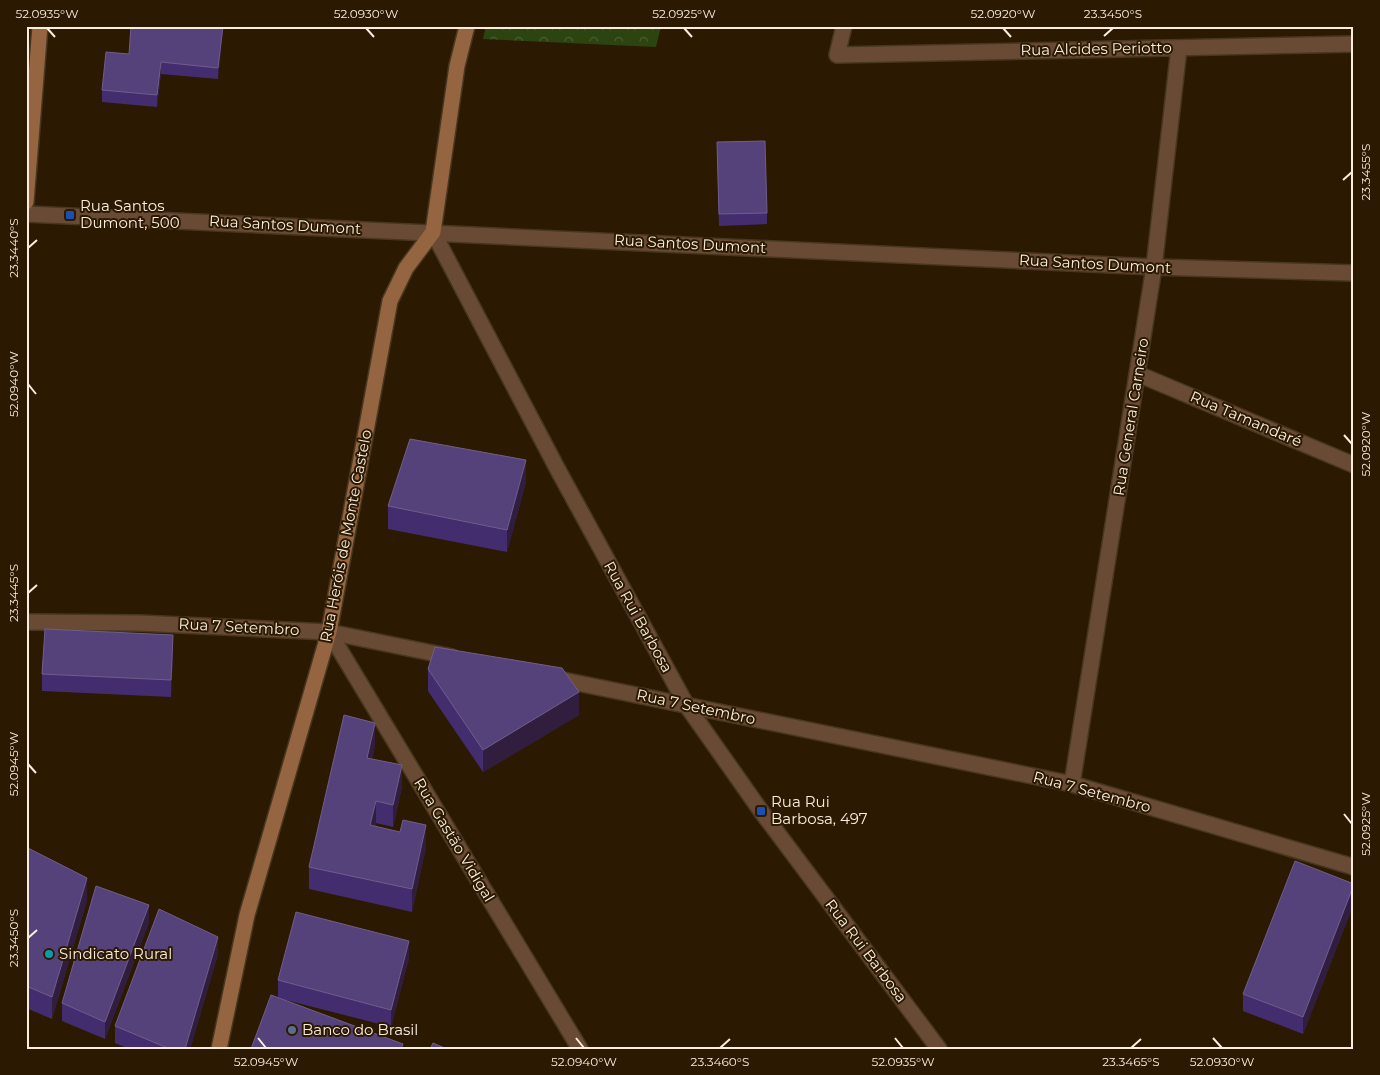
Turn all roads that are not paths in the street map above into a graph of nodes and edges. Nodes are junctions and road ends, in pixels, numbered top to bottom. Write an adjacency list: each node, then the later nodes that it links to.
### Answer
1 (40, 26): 6 (main road)
2 (467, 26): 8 (main road, Rua Heróis de Monte Castelo)
3 (844, 26): 5 (street, Rua Alcides Periotto)
4 (1354, 44): 5 (street, Rua Alcides Periotto)
5 (1179, 48): 9 (street, Rua General Carneiro)
6 (26, 202)
7 (26, 214): 8 (street, Rua Santos Dumont)
8 (433, 232): 9 (street, Rua Santos Dumont); 14 (main road, Rua Heróis de Monte Castelo); 17 (street, Rua Rui Barbosa)
9 (1154, 267): 10 (street, Rua Santos Dumont); 11 (street, Rua General Carneiro)
10 (1354, 274)
11 (1138, 374): 12 (street, Rua Tamandaré); 18 (street, Rua General Carneiro)
12 (1354, 464)
13 (26, 622): 14 (street, Rua 7 Setembro)
14 (329, 632): 15 (street, Rua 7 Setembro); 20 (main road, Rua Heróis de Monte Castelo); 21 (street, Rua Gastão Vidigal)
15 (464, 660)
16 (542, 676): 17 (street, Rua 7 Setembro)
17 (687, 706): 18 (street, Rua 7 Setembro); 22 (street, Rua Rui Barbosa)
18 (1072, 784): 19 (street, Rua 7 Setembro)
19 (1354, 867)
20 (219, 1049)
21 (580, 1049)
22 (939, 1049)

